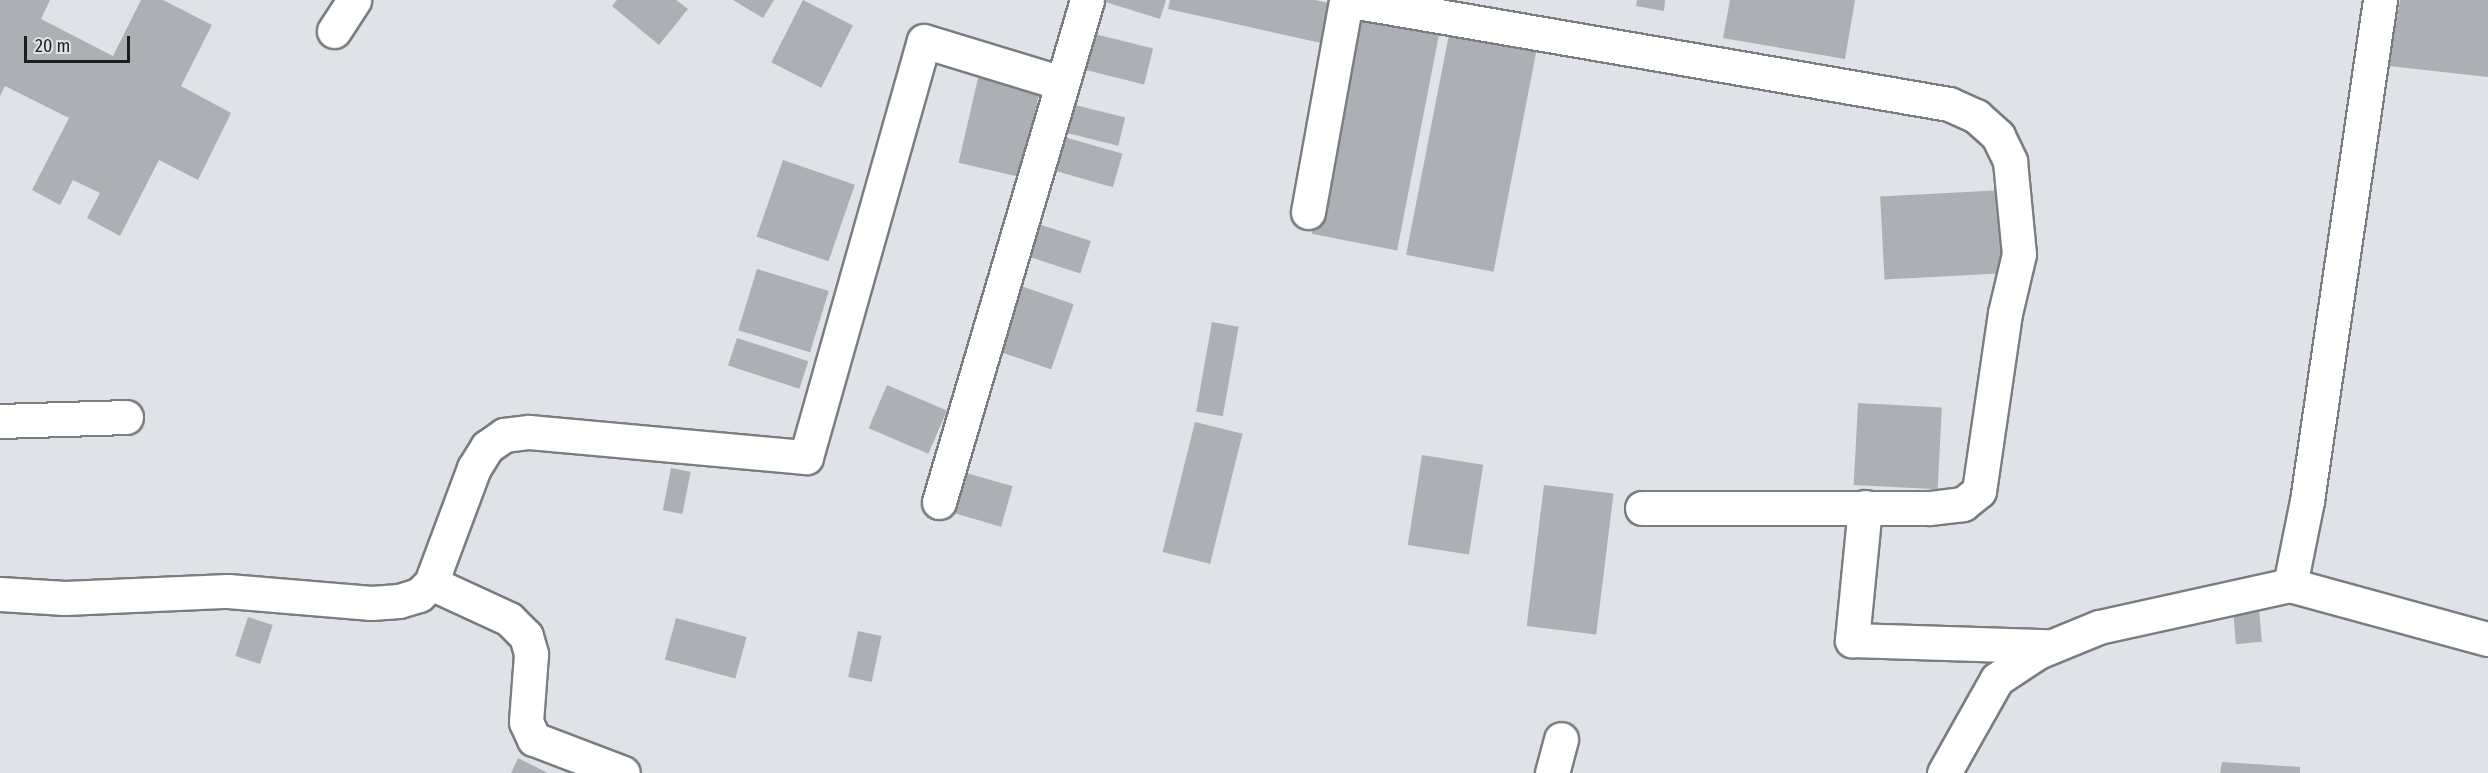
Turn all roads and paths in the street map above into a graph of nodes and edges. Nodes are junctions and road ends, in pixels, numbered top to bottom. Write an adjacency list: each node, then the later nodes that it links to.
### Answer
1 (354, 0): 5 (street)
2 (1088, 0): 6 (street)
3 (1346, 0): 7 (street); 11 (street)
4 (2380, 0): 14 (street)
5 (334, 32)
6 (1061, 83): 10 (street); 13 (street)
7 (1308, 212)
8 (126, 417): 9 (street)
9 (0, 421)
10 (939, 502)
11 (1865, 507): 12 (street); 17 (street)
12 (1642, 508)
13 (431, 583): 15 (street); 19 (street)
14 (2290, 585): 16 (street); 17 (street)
15 (0, 594)
16 (2488, 639)
17 (2052, 646): 21 (street)
18 (1560, 740): 20 (street)
19 (623, 773)
20 (1552, 773)
21 (1944, 773)

